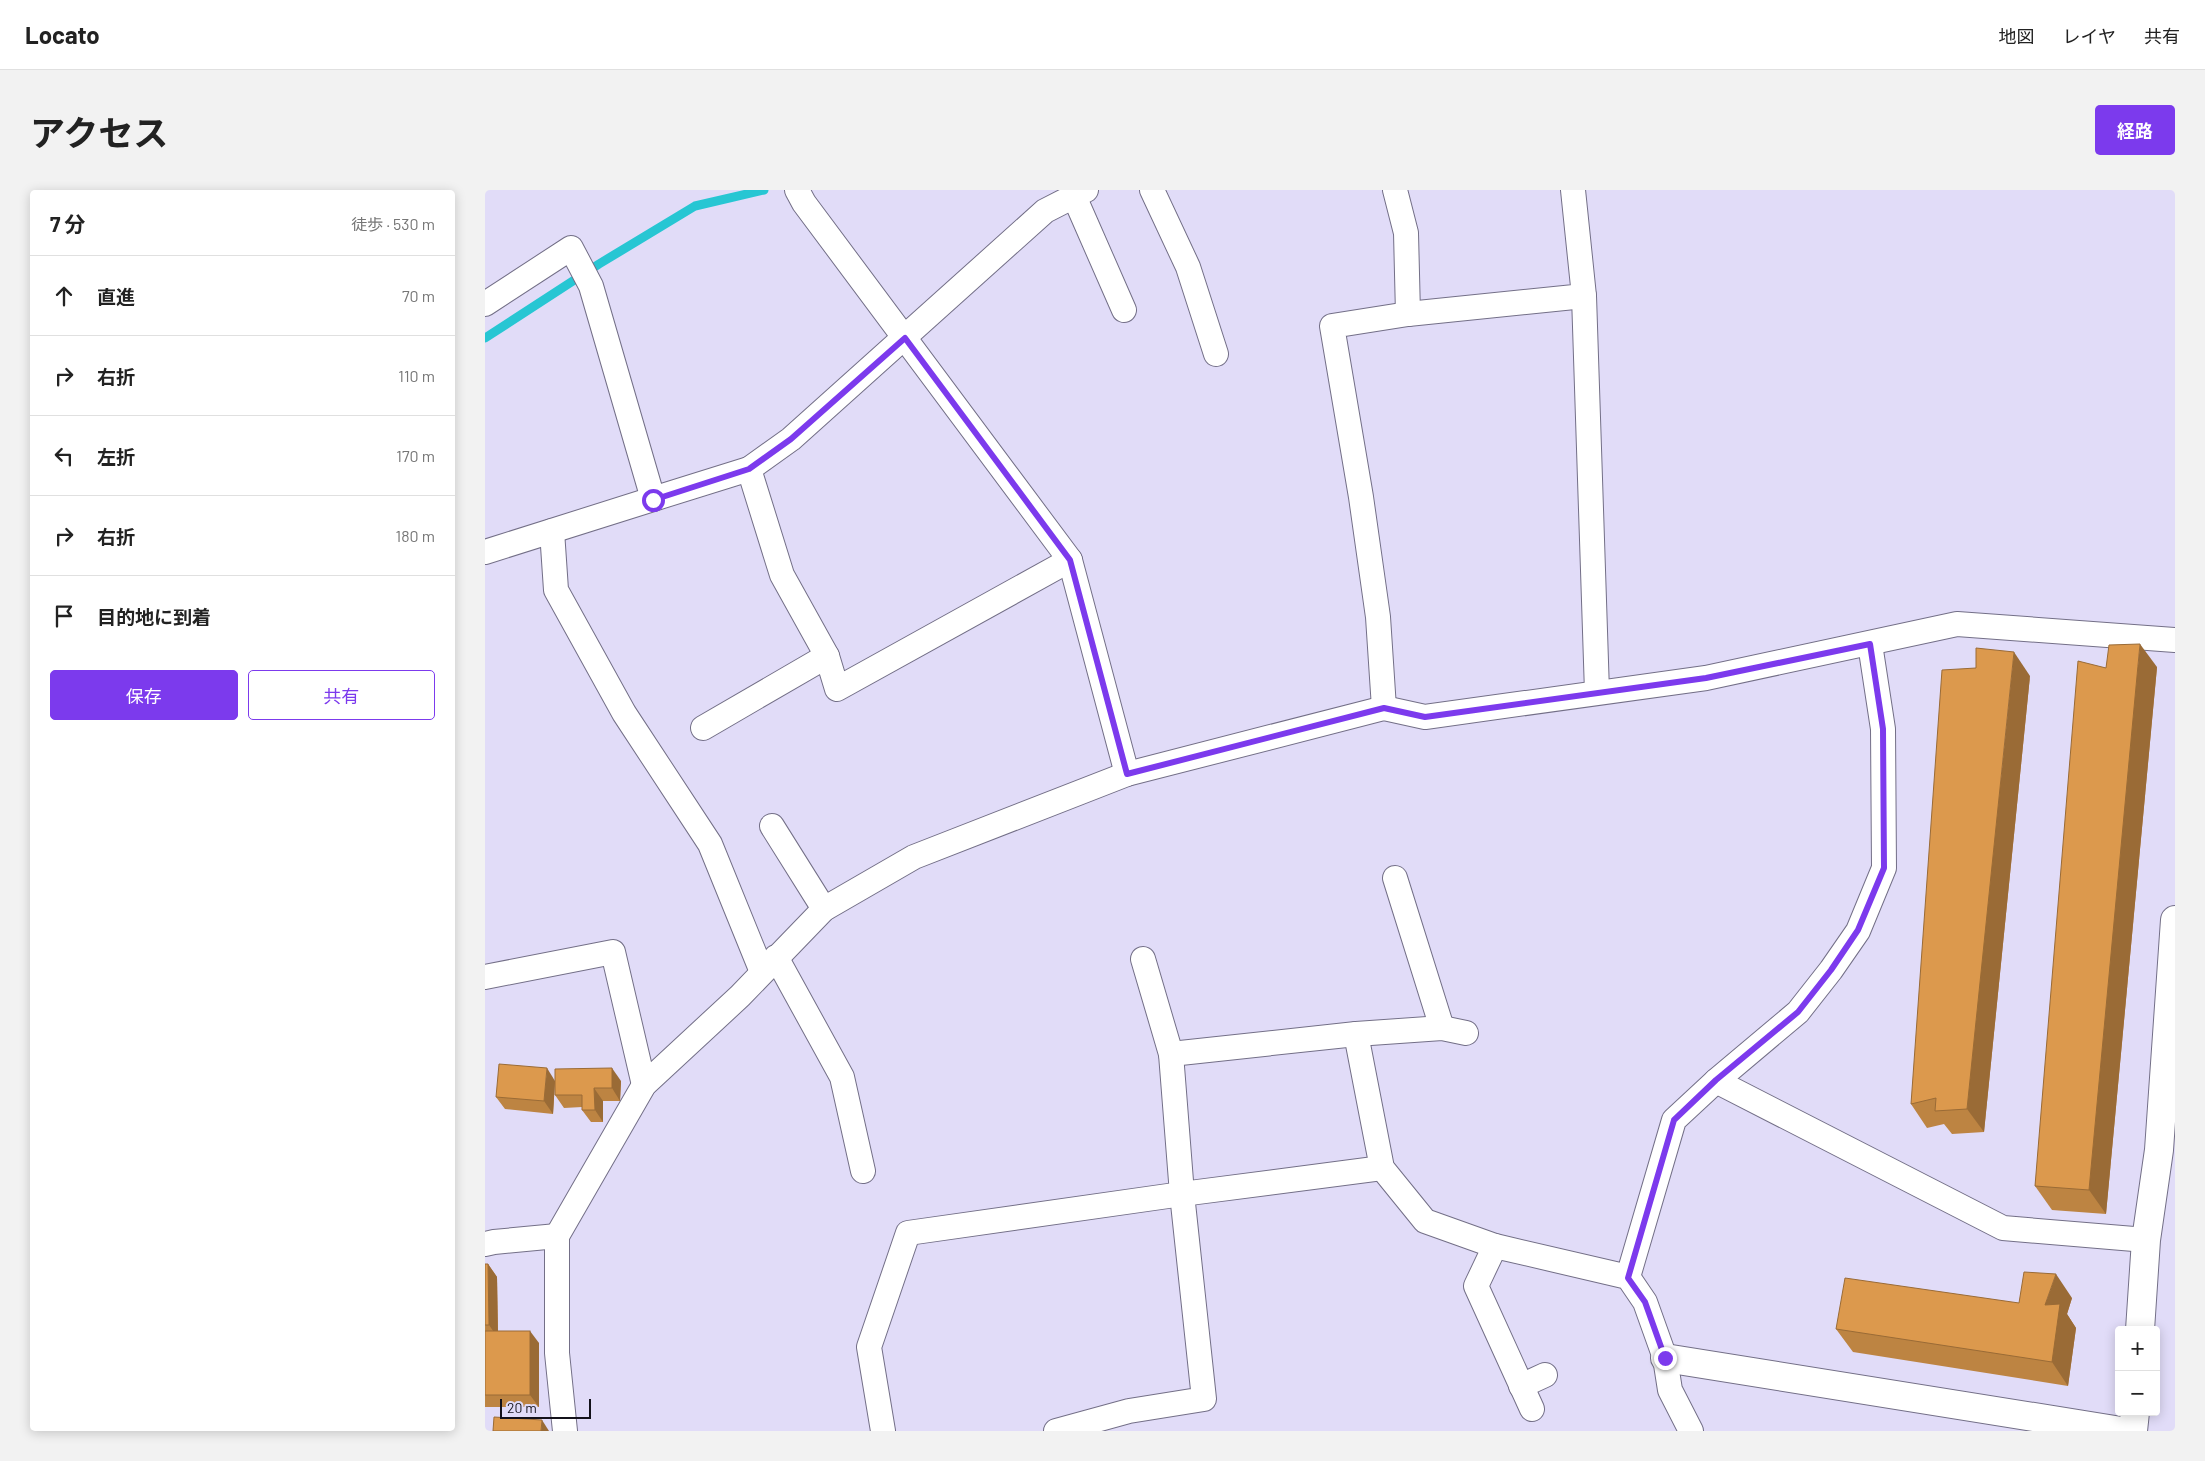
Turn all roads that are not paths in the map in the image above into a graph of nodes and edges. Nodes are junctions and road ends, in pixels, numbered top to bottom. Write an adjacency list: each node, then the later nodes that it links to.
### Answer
1 (1153, 190): 11 (street)
2 (1395, 190): 9 (street)
3 (1573, 190): 6 (street)
4 (1080, 193): 8 (street); 10 (street)
5 (801, 196): 10 (street)
6 (1584, 296): 9 (street); 20 (street)
7 (485, 304): 13 (street)
8 (1124, 310)
9 (1408, 314): 21 (street)
10 (905, 338): 12 (street); 16 (street)
11 (1216, 354)
12 (749, 469): 13 (street); 19 (street)
13 (653, 500): 14 (street)
14 (552, 531): 15 (street); 29 (street)
15 (485, 552)
16 (1070, 560): 19 (street); 23 (street)
17 (2175, 640): 18 (street)
18 (1870, 644): 20 (street); 35 (street)
19 (827, 656): 22 (street)
20 (1597, 692): 21 (street)
21 (1384, 708): 23 (street)
22 (703, 728)
23 (1127, 774): 26 (street)
24 (773, 826): 26 (street)
25 (1395, 878): 31 (street)
26 (824, 909): 29 (street)
27 (2175, 920): 37 (street)
28 (1143, 959): 34 (street)
29 (769, 965): 36 (street); 39 (street)
30 (485, 977): 36 (street)
31 (1442, 1028): 32 (street); 33 (street)
32 (1466, 1033)
33 (1356, 1034): 34 (street); 38 (street)
34 (1171, 1054): 40 (street)
35 (1716, 1080): 42 (street); 45 (street)
36 (644, 1085): 41 (street)
37 (2167, 1151): 42 (street)
38 (1382, 1168): 40 (street); 44 (street)
39 (863, 1171)
40 (1182, 1194): 53 (street); 54 (street)
41 (557, 1236): 43 (street); 52 (street)
42 (2146, 1240): 46 (street)
43 (485, 1244)
44 (1495, 1246): 45 (street); 49 (street)
45 (1628, 1278): 47 (street)
46 (2140, 1326)
47 (1665, 1358): 55 (street); 56 (street)
48 (1545, 1376): 49 (street)
49 (1521, 1386): 50 (street)
50 (1532, 1409)
51 (2135, 1416): 57 (street)
52 (565, 1431)
53 (883, 1431)
54 (1057, 1431)
55 (1691, 1431)
56 (2121, 1431)
57 (2133, 1431)

